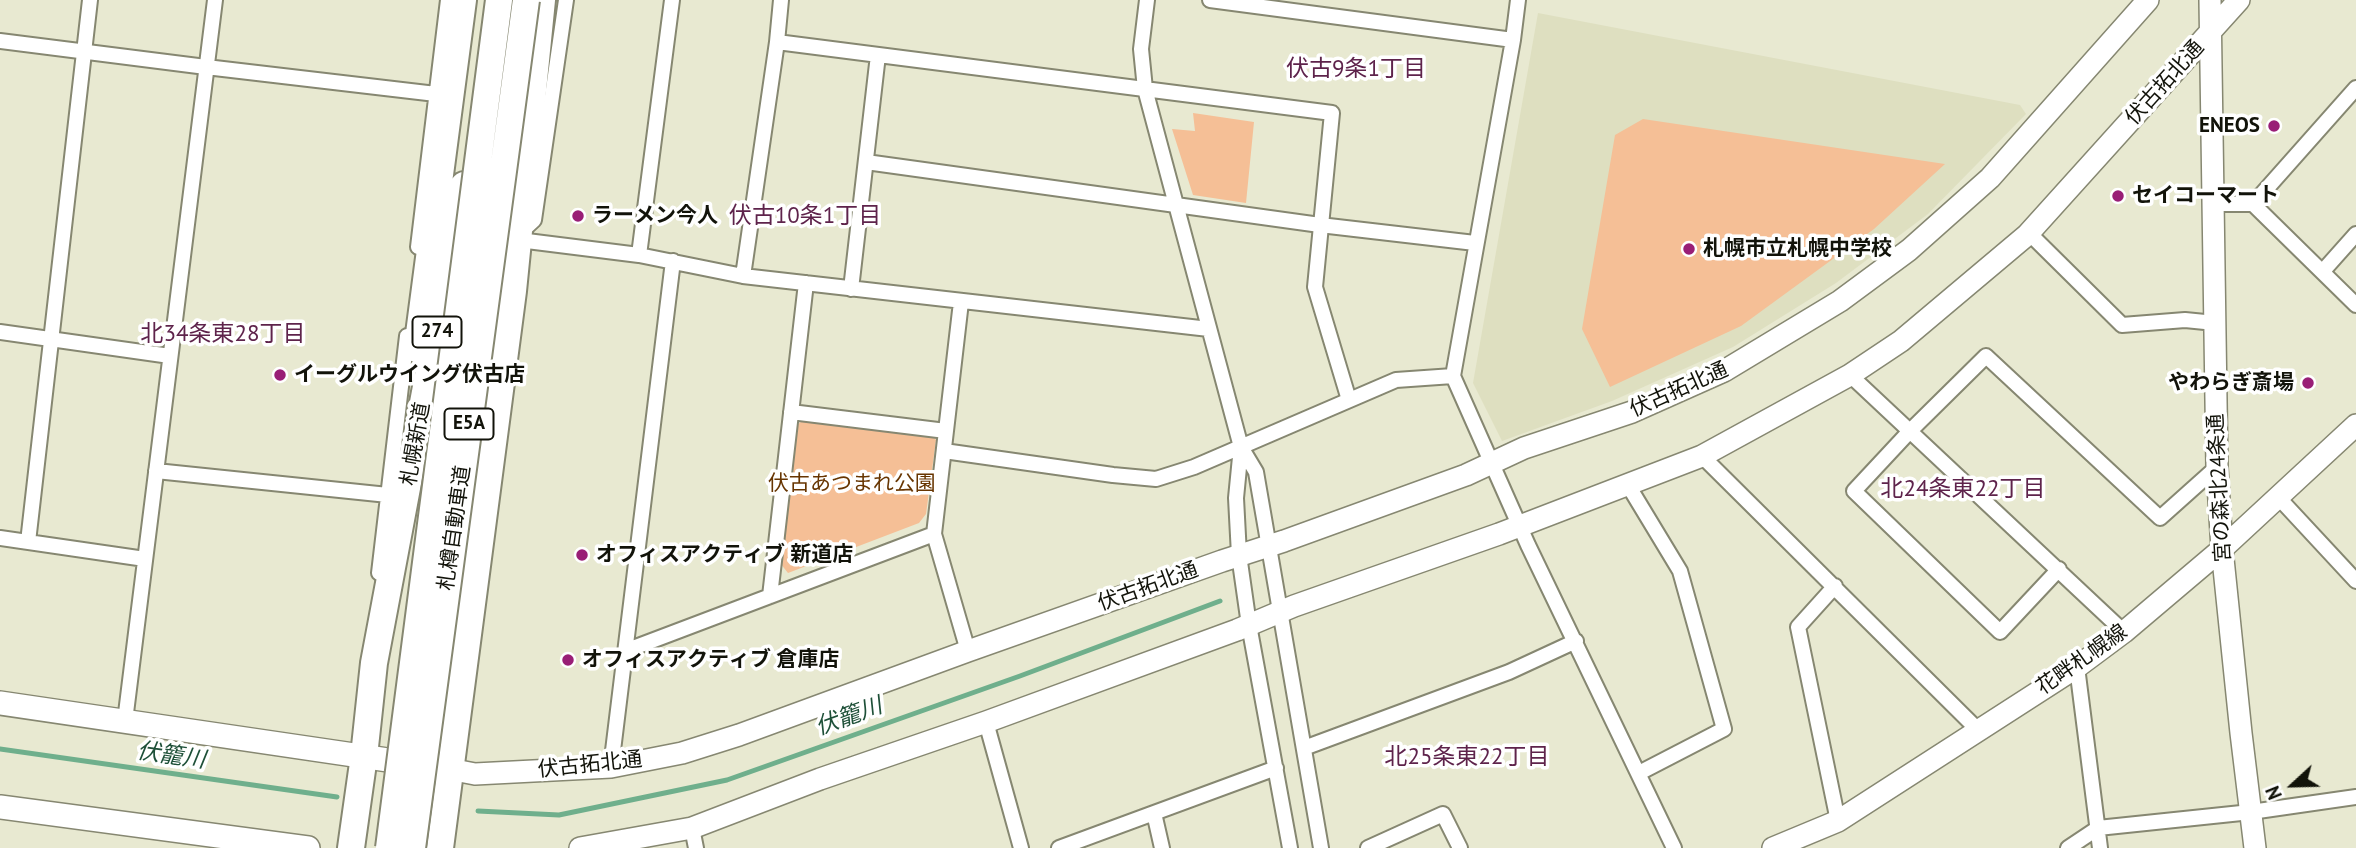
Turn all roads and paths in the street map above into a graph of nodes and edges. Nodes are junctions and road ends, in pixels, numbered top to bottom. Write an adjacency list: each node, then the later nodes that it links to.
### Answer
1 (90, 0): 24 (street)
2 (215, 0): 26 (street)
3 (448, 0): 29 (street)
4 (463, 0): 86 (highway)
5 (493, 0): 86 (highway, 札幌新道 / 274)
6 (499, 0): 107 (highway, 札樽自動車道 / E5A, bridge)
7 (526, 0): 108 (highway, 札樽自動車道 / E5A, bridge)
8 (542, 0): 19 (highway)
9 (550, 0): 19 (highway)
10 (566, 0): 37 (street)
11 (672, 0): 39 (street)
12 (781, 0): 23 (street)
13 (1147, 0): 28 (street)
14 (1210, 0): 21 (street)
15 (1518, 0): 21 (street)
16 (2148, 0): 62 (street, 伏古拓北通)
17 (2210, 0): 20 (street, 宮の森北24条通)
18 (2239, 0): 20 (street, 伏古拓北通)
19 (539, 31): 37 (highway)
20 (2209, 33): 32 (street, 宮の森北24条通); 35 (street, 伏古拓北通)
21 (1513, 40): 38 (street)
22 (0, 41): 24 (street)
23 (777, 42): 25 (street); 42 (street)
24 (83, 51): 26 (street); 50 (street)
25 (878, 55): 28 (street); 30 (street)
26 (206, 68): 29 (street); 51 (street)
27 (2356, 88): 33 (street)
28 (1145, 89): 31 (street); 34 (street)
29 (436, 94): 66 (street)
30 (866, 162): 31 (street); 44 (street)
31 (1176, 204): 34 (street); 48 (street)
32 (2213, 204): 33 (street); 47 (street, 宮の森北24条通)
33 (2253, 204): 41 (street)
34 (1321, 225): 38 (street); 54 (street)
35 (2029, 233): 47 (street); 52 (street, 伏古拓北通)
36 (2356, 234): 41 (street)
37 (519, 237): 39 (street); 96 (highway)
38 (1475, 243): 53 (street)
39 (639, 255): 40 (street)
40 (673, 261): 42 (street); 84 (street)
41 (2323, 271): 46 (street)
42 (743, 276): 43 (street)
43 (806, 284): 44 (street); 55 (street)
44 (851, 289): 45 (street)
45 (961, 302): 48 (street); 57 (street)
46 (2356, 305)
47 (2215, 323): 63 (street, 宮の森北24条通)
48 (1209, 329): 59 (street)
49 (0, 332): 50 (street)
50 (51, 340): 51 (street); 71 (street)
51 (170, 356): 64 (street)
52 (1850, 375): 58 (street); 61 (street, 伏古拓北通)
53 (1453, 376): 54 (street); 62 (street)
54 (1349, 400): 59 (street)
55 (791, 412): 57 (street); 79 (street)
56 (2356, 425): 67 (street, 花畔札幌線)
57 (946, 432): 60 (street)
58 (1909, 432): 63 (street); 76 (street); 76 (street)
59 (1241, 447): 60 (street); 72 (street); 74 (street)
60 (944, 451): 69 (street)
61 (1702, 456): 65 (street, 伏古拓北通); 78 (street)
62 (1491, 462): 68 (street); 72 (street, 伏古拓北通)
63 (2217, 467): 73 (street, 宮の森北24条通)
64 (156, 471): 66 (street); 75 (street)
65 (1628, 485): 68 (street, 伏古拓北通); 97 (street)
66 (388, 495): 93 (street)
67 (2278, 497): 73 (street, 花畔札幌線); 77 (street)
68 (1520, 526): 80 (street, 伏古拓北通); 83 (street)
69 (934, 534): 79 (street); 85 (street)
70 (0, 538): 71 (street)
71 (28, 542): 75 (street)
72 (1269, 546): 74 (street, 伏古拓北通); 80 (street)
73 (2222, 549): 82 (street, 花畔札幌線); 100 (street, 宮の森北24条通)
74 (1239, 555): 81 (street); 85 (street, 伏古拓北通)
75 (145, 559): 89 (street)
76 (2059, 569): 82 (street)
77 (2356, 581)
78 (1835, 586): 91 (street); 102 (street)
79 (770, 596): 84 (street)
80 (1280, 612): 81 (street, 伏古拓北通); 92 (street)
81 (1249, 625): 90 (street, 伏古拓北通); 95 (street)
82 (2124, 632): 87 (street, 花畔札幌線)
83 (1576, 641): 92 (street); 97 (street)
84 (625, 651): 94 (street)
85 (968, 651): 94 (street, 伏古拓北通)
86 (374, 663): 93 (highway, 札幌新道 / 274)
87 (2077, 667): 91 (street, 花畔札幌線); 103 (street)
88 (0, 703): 89 (main road, 伏古拓北通)
89 (125, 721): 93 (main road, 伏古拓北通)
90 (986, 722): 104 (street, 伏古拓北通); 111 (street)
91 (1978, 730): 102 (street, 花畔札幌線)
92 (1304, 748): 115 (street)
93 (364, 756): 96 (main road, 伏古拓北通); 106 (highway, 札幌新道 / 274)
94 (611, 767): 96 (street, 伏古拓北通)
95 (1276, 768): 101 (street); 114 (street)
96 (449, 769): 109 (highway)
97 (1639, 773): 118 (street)
98 (2356, 797): 100 (street)
99 (0, 807): 105 (main road)
100 (2251, 812): 103 (street); 122 (street, 宮の森北24条通)
101 (1154, 813): 112 (street); 113 (street)
102 (1838, 821): 119 (street, 花畔札幌線)
103 (2098, 828): 120 (street); 121 (street)
104 (694, 838): 110 (street, 伏古拓北通)
105 (308, 848)
106 (351, 848)
107 (389, 848)
108 (412, 848)
109 (440, 848)
110 (580, 848)
111 (1021, 848)
112 (1059, 848)
113 (1162, 848)
114 (1290, 848)
115 (1321, 848)
116 (1368, 848): 117 (street)
117 (1460, 848)
118 (1674, 848)
119 (1773, 848)
120 (2068, 848)
121 (2100, 848)
122 (2255, 848)

